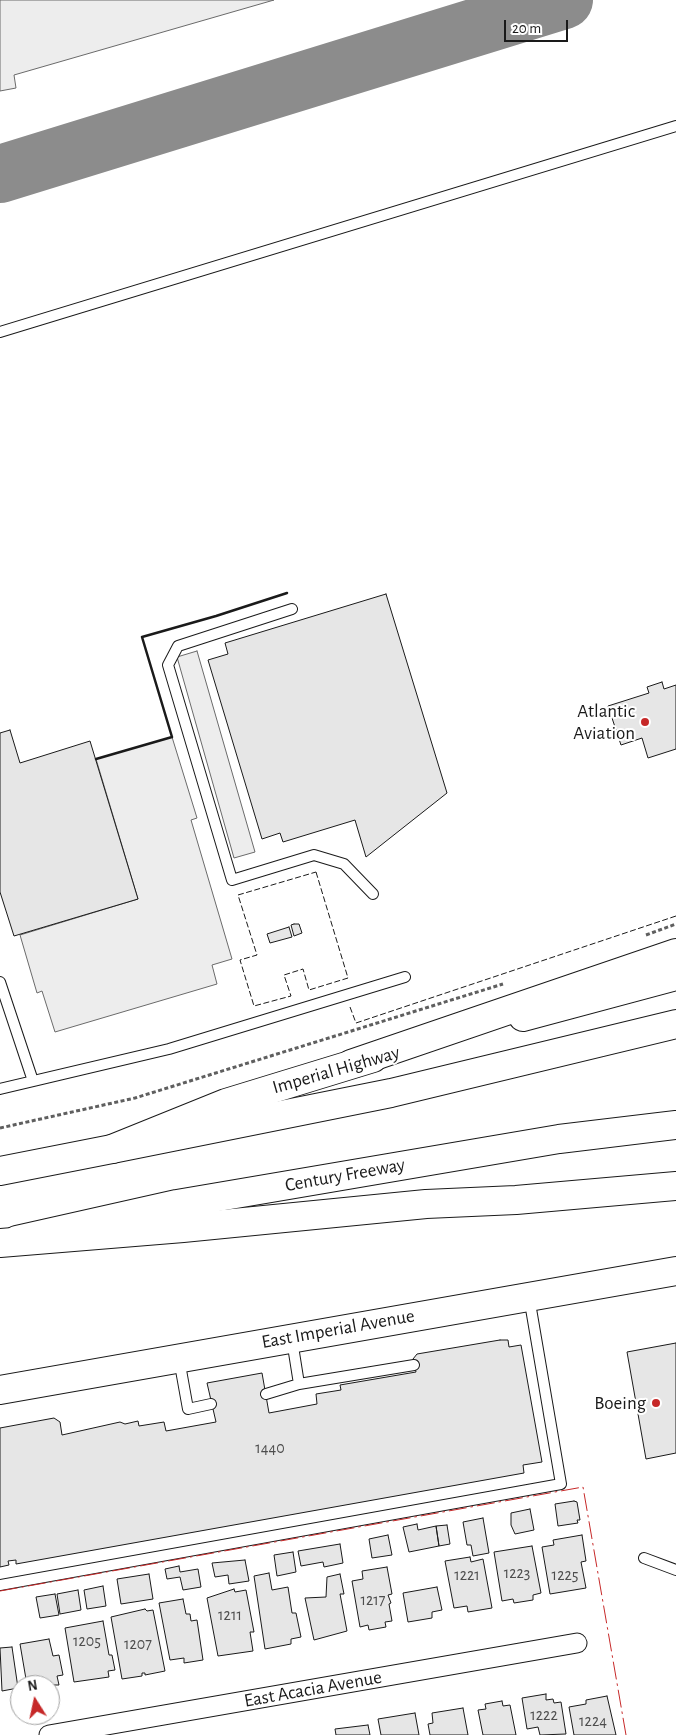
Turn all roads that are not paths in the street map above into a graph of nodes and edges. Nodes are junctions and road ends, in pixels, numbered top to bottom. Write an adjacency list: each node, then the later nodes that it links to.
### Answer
1 (676, 126): 2 (lane)
2 (0, 332)
3 (292, 610): 4 (lane)
4 (373, 894)
5 (676, 953): 10 (main road)
6 (676, 976): 10 (main road, Imperial Highway)
7 (405, 977): 11 (lane)
8 (0, 982): 11 (lane)
9 (674, 1024): 14 (main road)
10 (351, 1064): 14 (main road, Imperial Highway)
11 (34, 1081): 12 (lane)
12 (0, 1089)
13 (676, 1125): 17 (main road, Century Freeway)
14 (112, 1149): 15 (main road, Imperial Highway)
15 (0, 1171)
16 (676, 1186): 17 (main road)
17 (8, 1242)
18 (676, 1270): 19 (main road, East Imperial Avenue)
19 (529, 1296): 20 (main road, East Imperial Avenue); 29 (lane)
20 (291, 1337): 21 (main road, East Imperial Avenue); 23 (lane)
21 (179, 1358): 24 (main road, East Imperial Avenue); 26 (lane)
22 (414, 1365): 23 (lane)
23 (299, 1384): 25 (lane)
24 (0, 1390)
25 (266, 1394)
26 (211, 1404)
27 (644, 1558): 28 (lane)
28 (676, 1570)
29 (0, 1585)
30 (577, 1643): 31 (street, East Acacia Avenue)
31 (49, 1735)

